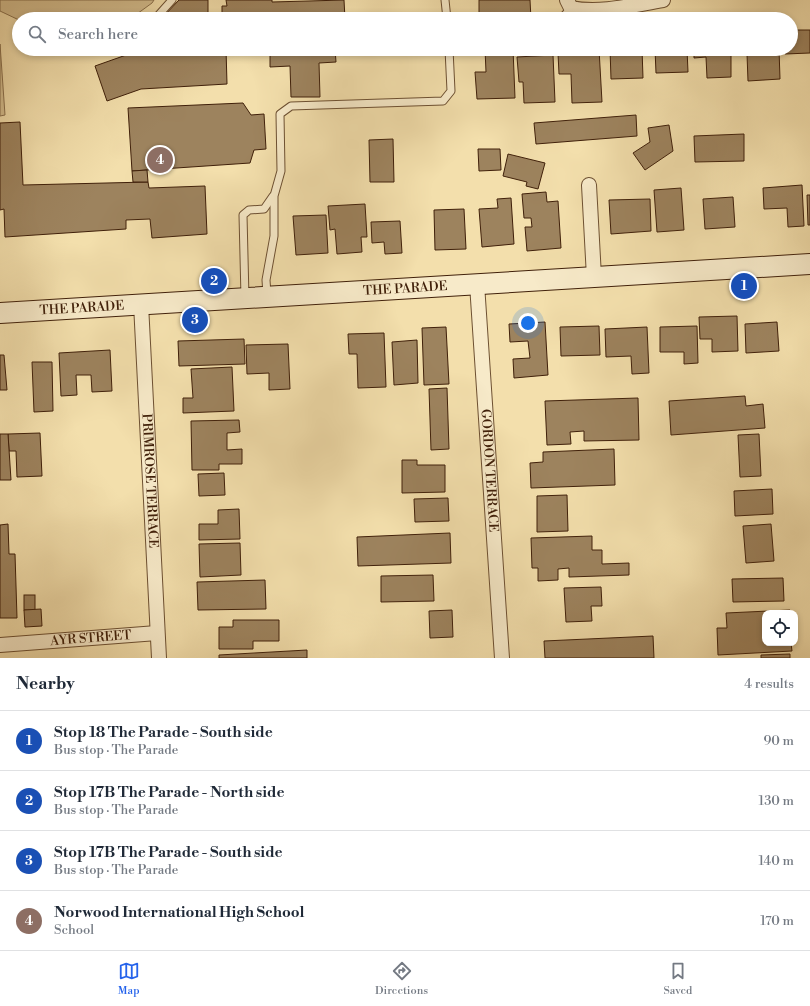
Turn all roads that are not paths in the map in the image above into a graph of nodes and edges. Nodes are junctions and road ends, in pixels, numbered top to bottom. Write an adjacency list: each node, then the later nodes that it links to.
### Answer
1 (172, 0): 5 (lane)
2 (446, 0): 6 (lane)
3 (663, 0): 4 (street)
4 (569, 4)
5 (161, 12)
6 (447, 12)
7 (448, 56): 9 (lane)
8 (589, 185): 11 (street)
9 (274, 196): 13 (lane); 14 (lane)
10 (810, 264): 11 (main road, THE PARADE)
11 (594, 277): 12 (main road, THE PARADE)
12 (477, 284): 13 (main road, THE PARADE); 20 (street, GORDON TERRACE)
13 (267, 297): 14 (main road, THE PARADE)
14 (245, 298): 15 (main road, THE PARADE)
15 (140, 304): 16 (main road, THE PARADE); 17 (street, PRIMROSE TERRACE)
16 (0, 313)
17 (157, 633): 18 (street, AYR STREET); 19 (street, PRIMROSE TERRACE)
18 (0, 645)
19 (159, 658)
20 (502, 658)

